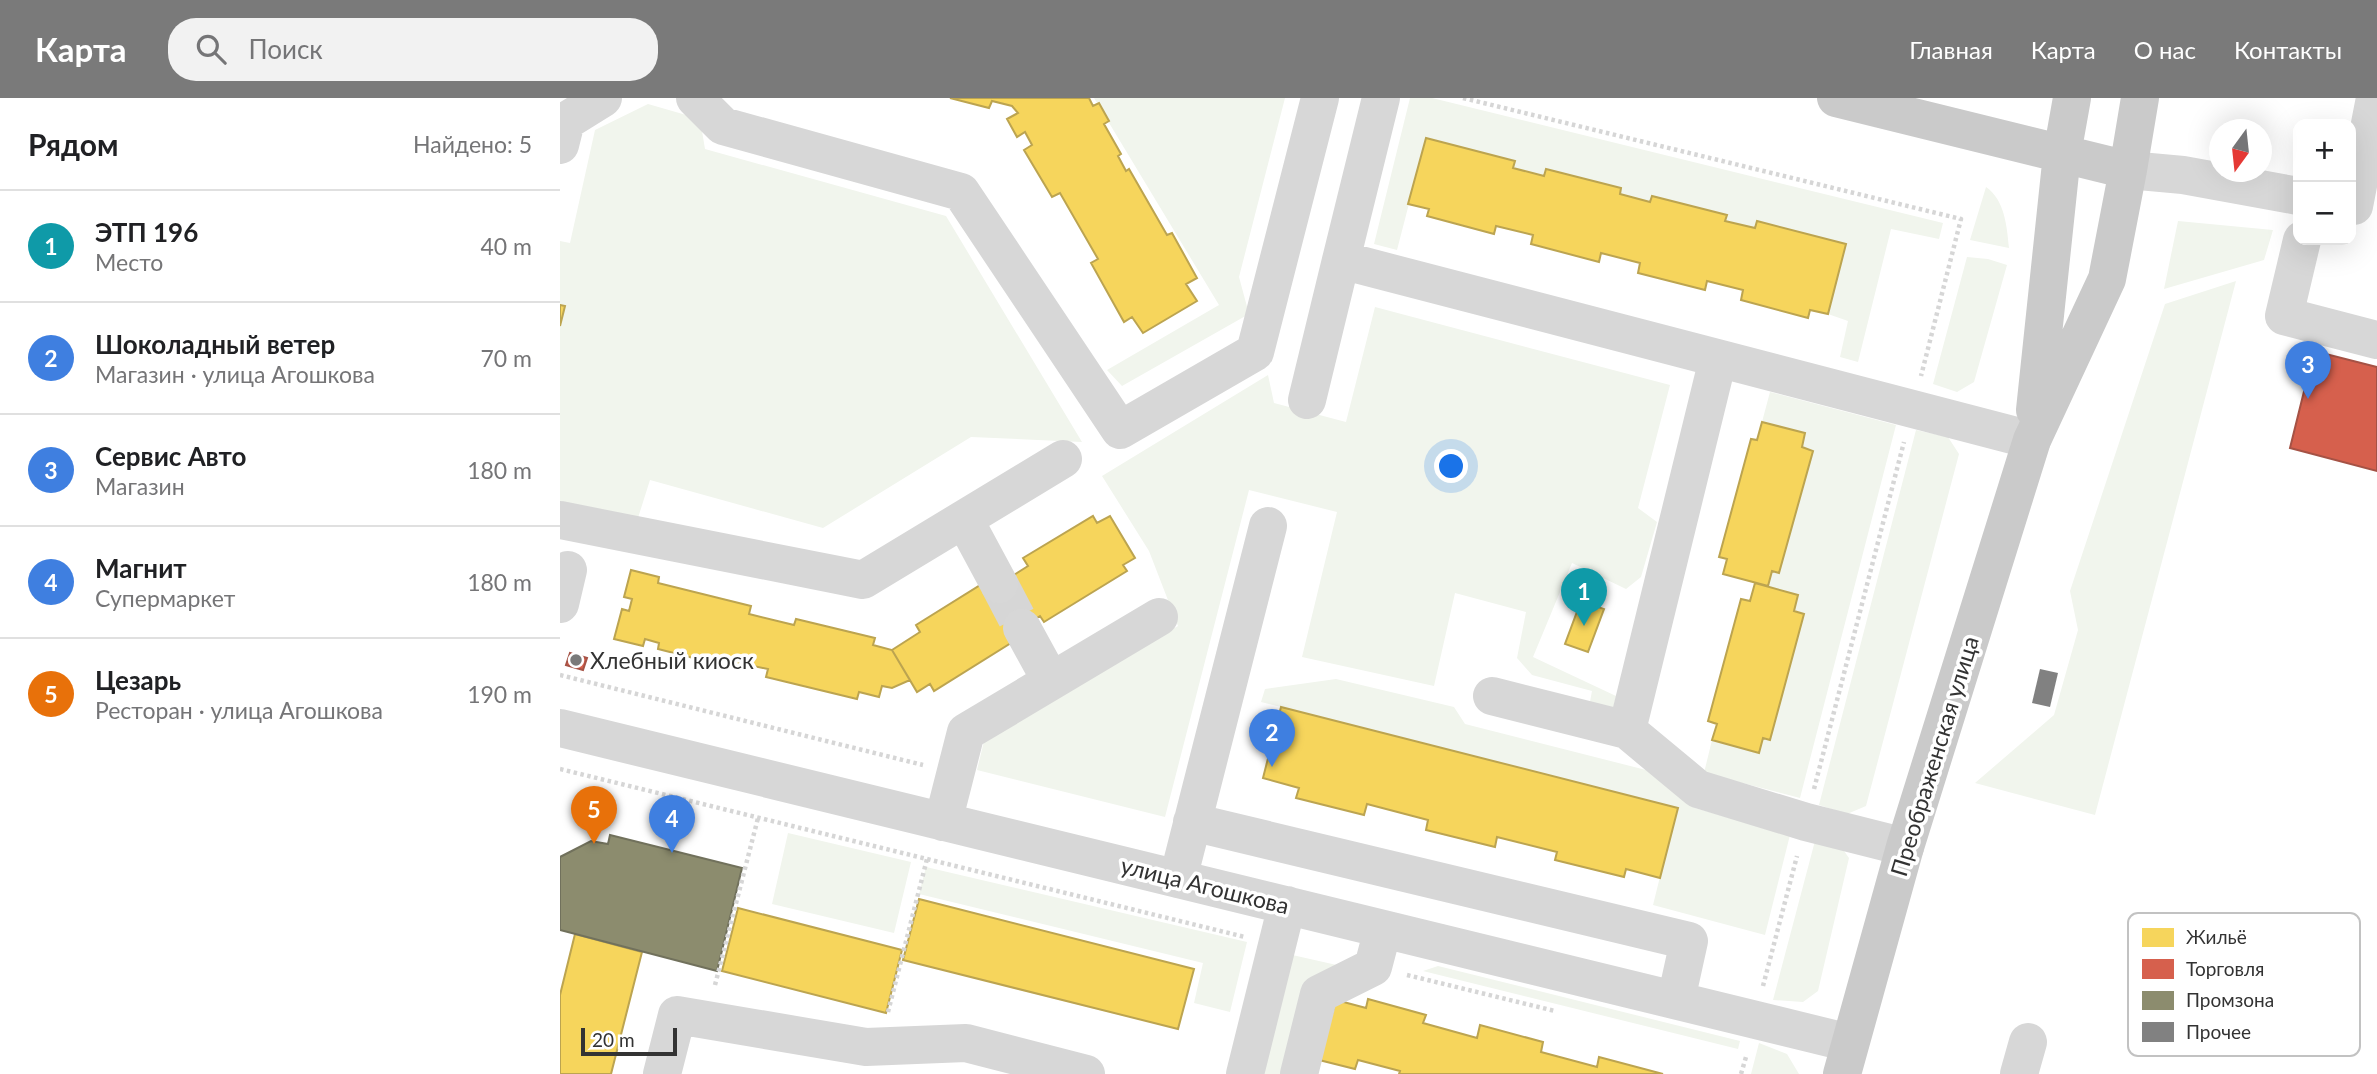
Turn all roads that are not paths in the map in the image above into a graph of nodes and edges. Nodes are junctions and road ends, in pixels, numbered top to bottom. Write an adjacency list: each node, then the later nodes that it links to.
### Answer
1 (603, 98): 9 (street)
2 (695, 98): 3 (street)
3 (1320, 98)
4 (1381, 98): 15 (street)
5 (1836, 98): 10 (main road)
6 (2073, 98): 10 (main road, Преображенская улица)
7 (2140, 98): 11 (main road, Преображенская улица)
8 (2375, 98): 13 (street)
9 (560, 145)
10 (2062, 154): 11 (main road); 19 (main road, Преображенская улица)
11 (2129, 170): 12 (street); 19 (main road, Преображенская улица)
12 (2293, 195)
13 (2361, 207)
14 (2301, 245): 16 (street)
15 (1341, 260): 17 (street); 18 (street)
16 (2377, 340)
17 (1718, 359): 19 (street); 30 (street)
18 (1307, 400)
19 (2032, 440): 33 (main road, Преображенская улица)
20 (1063, 459): 21 (street)
21 (964, 519): 22 (street); 24 (street)
22 (560, 520)
23 (1268, 526): 32 (street)
24 (999, 584)
25 (1159, 617): 27 (street)
26 (1022, 628): 27 (street)
27 (1051, 681): 31 (street)
28 (1492, 696): 30 (street)
29 (560, 728): 31 (street, улица Агошкова)
30 (1627, 730): 33 (street)
31 (943, 822): 34 (street, улица Агошкова)
32 (1192, 822): 34 (street); 37 (street)
33 (1905, 847): 38 (main road, Преображенская улица)
34 (1178, 879): 35 (street, улица Агошкова)
35 (1287, 905): 36 (street, улица Агошкова); 41 (street)
36 (1383, 929): 37 (street, улица Агошкова); 42 (street)
37 (1676, 1000): 38 (street, улица Агошкова)
38 (1846, 1058)
39 (662, 1074): 40 (street)
40 (1086, 1074)
41 (1245, 1074)
42 (1299, 1074)

